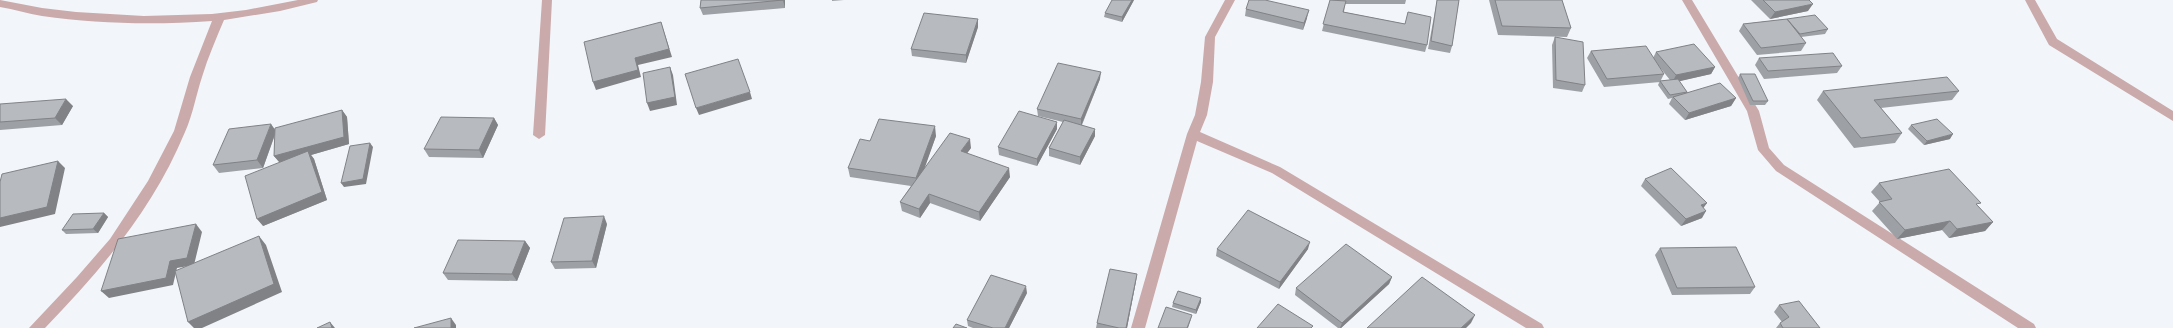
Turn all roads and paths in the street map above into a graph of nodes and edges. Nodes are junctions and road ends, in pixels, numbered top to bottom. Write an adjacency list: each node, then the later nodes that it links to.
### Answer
1 (313, 0): 7 (street)
2 (547, 0): 10 (street)
3 (1230, 0): 9 (street)
4 (1687, 0): 14 (street)
5 (2030, 0): 8 (street)
6 (0, 2): 7 (street)
7 (219, 18): 11 (street)
8 (2173, 117)
9 (1193, 134): 12 (street); 13 (street)
10 (539, 135)
11 (36, 328)
12 (1138, 328)
13 (1538, 328)
14 (2029, 328)

